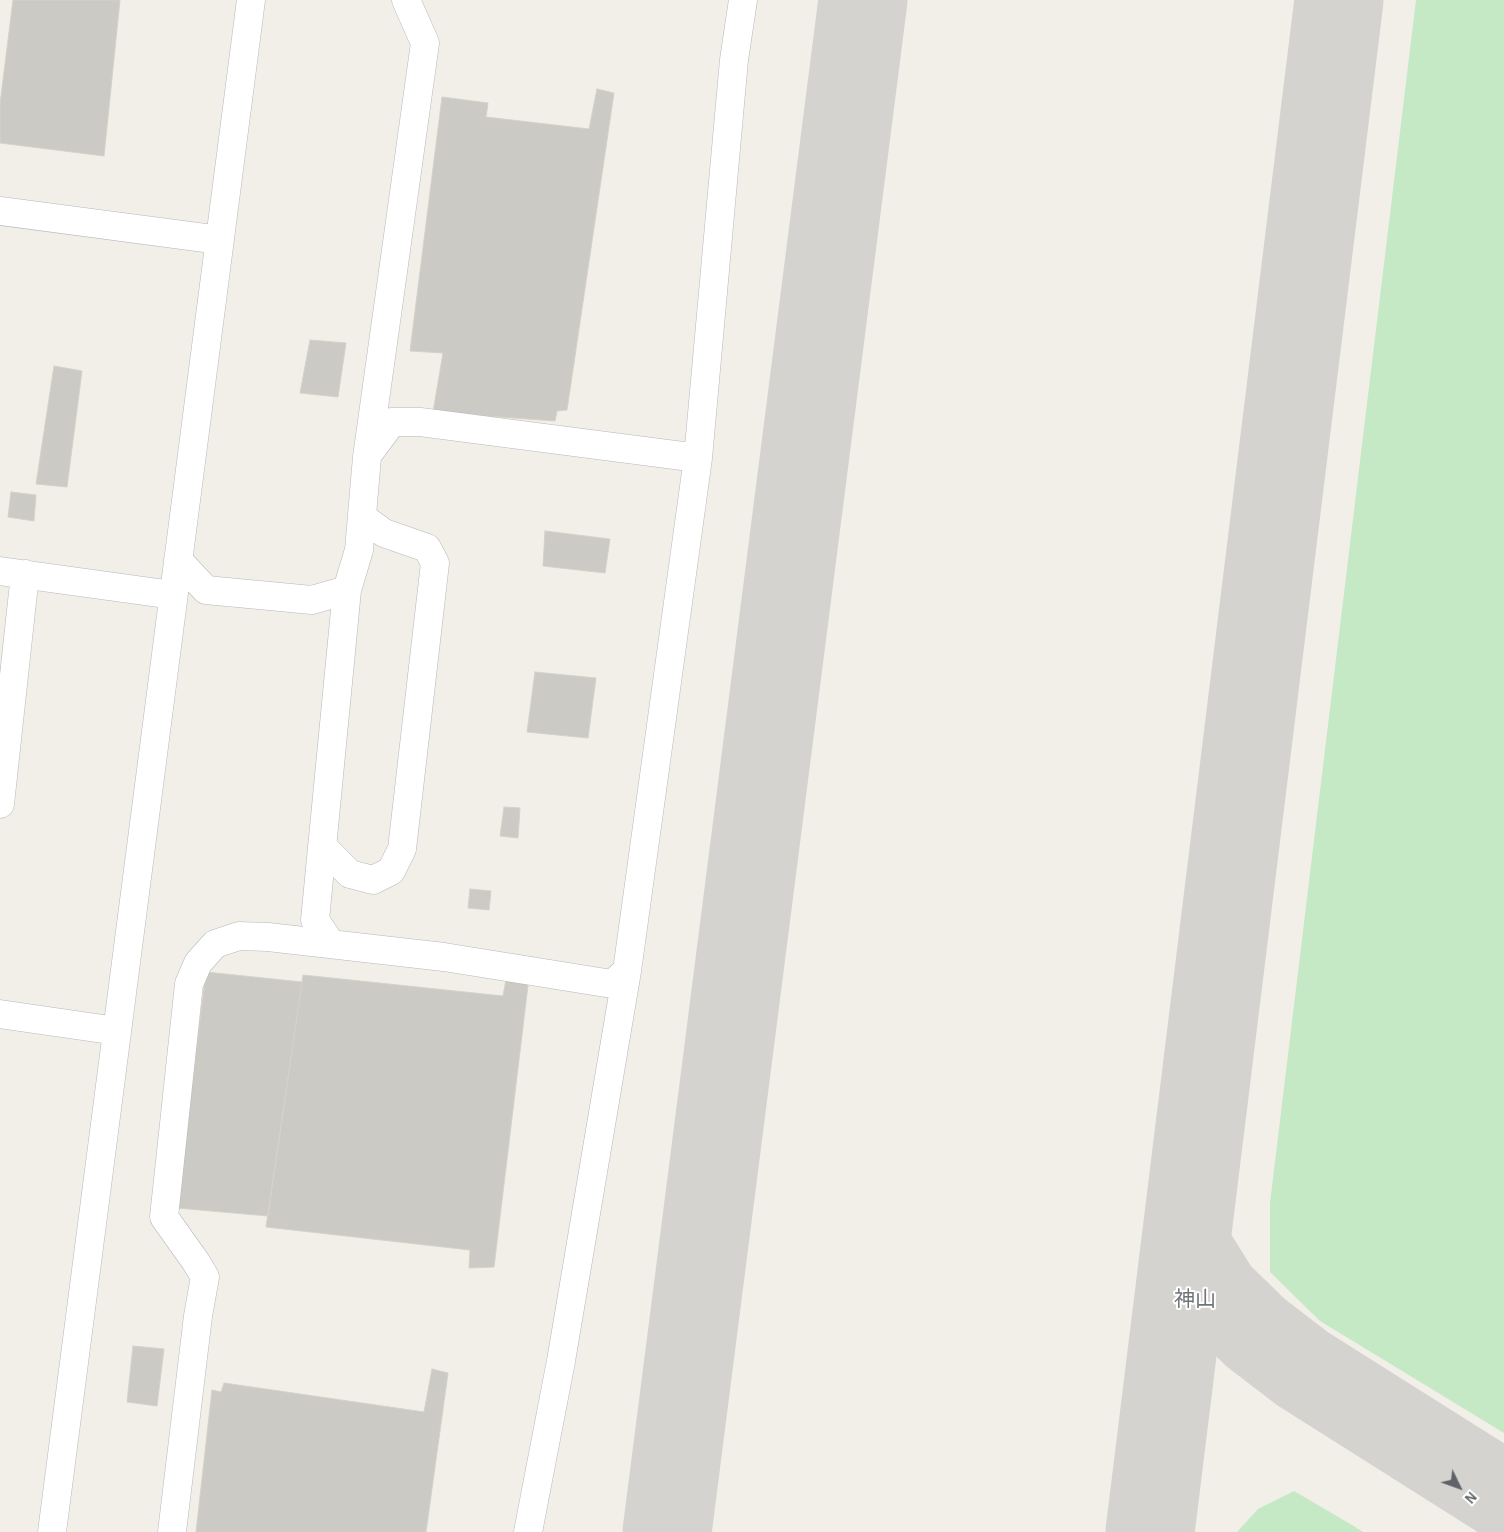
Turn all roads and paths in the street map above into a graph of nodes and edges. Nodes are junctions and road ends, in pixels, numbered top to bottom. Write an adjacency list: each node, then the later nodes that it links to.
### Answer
1 (252, 0): 5 (lane)
2 (406, 0): 6 (lane)
3 (743, 0): 7 (lane)
4 (0, 211): 5 (lane)
5 (220, 240): 11 (lane)
6 (367, 457): 7 (lane); 8 (lane)
7 (698, 458): 25 (lane)
8 (362, 517): 9 (lane); 10 (lane)
9 (384, 532): 10 (lane); 20 (lane)
10 (359, 550): 14 (lane)
11 (178, 560): 13 (lane); 16 (lane)
12 (12, 573): 16 (lane); 18 (lane)
13 (206, 590): 15 (lane); 16 (lane)
14 (347, 590): 15 (lane); 17 (lane)
15 (312, 600): 17 (lane)
16 (172, 602): 27 (lane)
17 (344, 637): 19 (lane)
18 (0, 804)
19 (322, 846): 20 (lane); 21 (lane)
20 (350, 874): 21 (lane)
21 (318, 884): 22 (lane)
22 (315, 920): 23 (lane); 24 (lane)
23 (268, 937): 24 (lane); 29 (lane)
24 (331, 944): 25 (lane)
25 (627, 971): 30 (lane)
26 (0, 1014): 27 (lane)
27 (116, 1031): 28 (lane)
28 (52, 1532)
29 (172, 1532)
30 (528, 1532)

